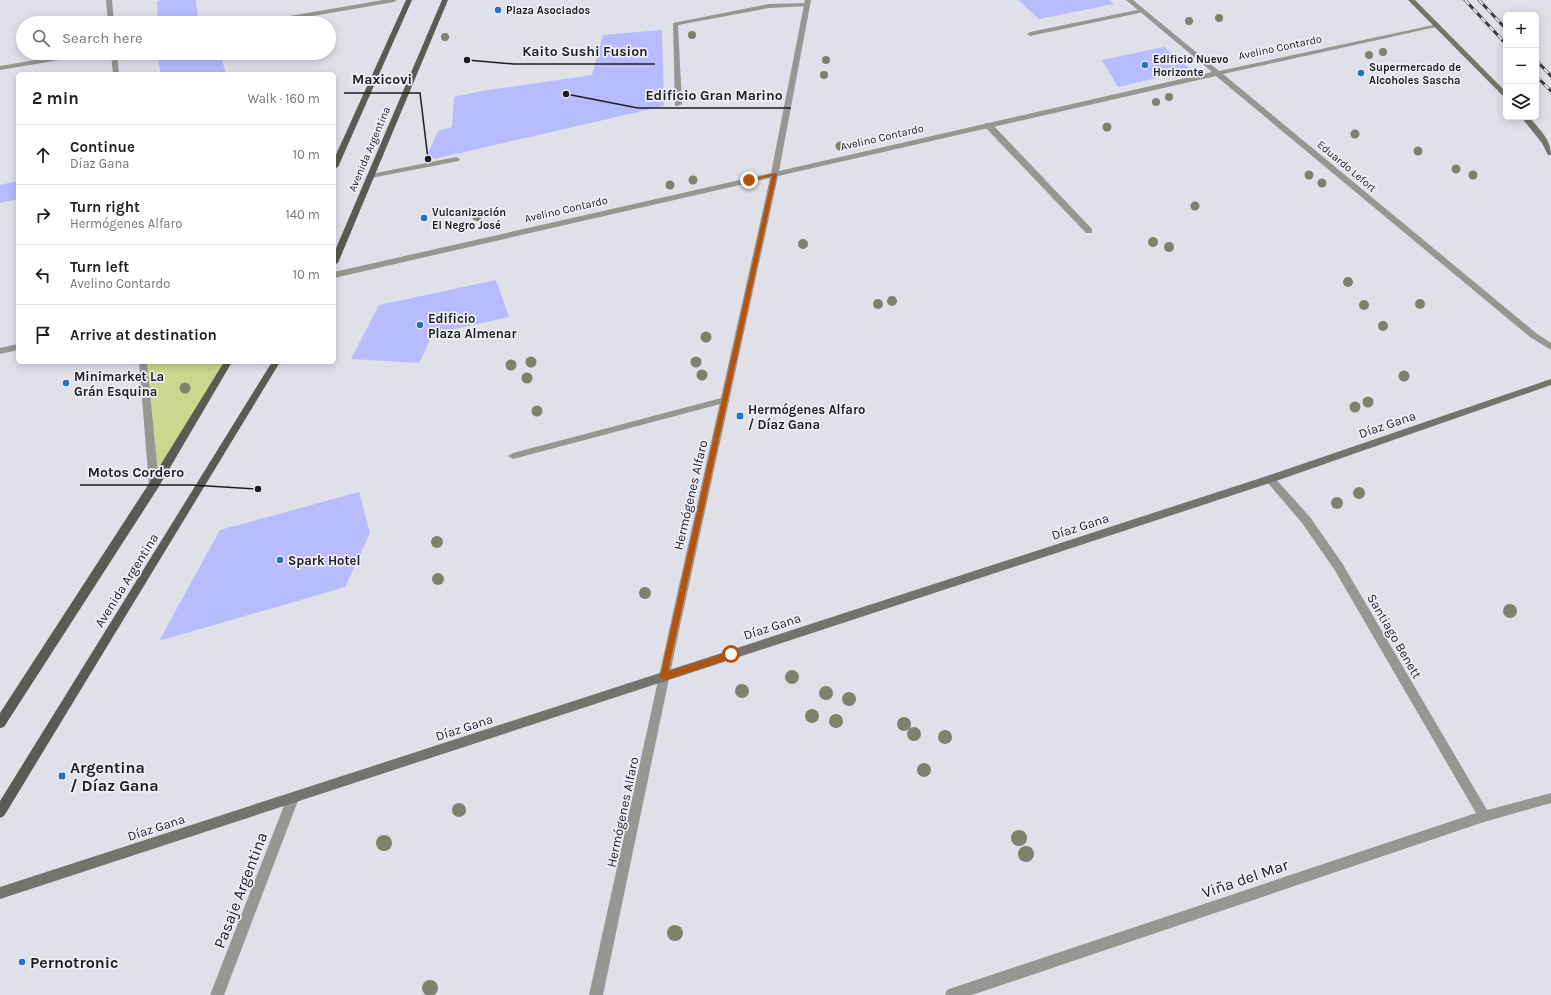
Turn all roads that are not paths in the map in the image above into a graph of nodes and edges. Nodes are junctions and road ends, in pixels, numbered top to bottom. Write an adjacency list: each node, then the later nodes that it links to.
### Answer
1 (109, 0): 9 (street)
2 (394, 0): 10 (street)
3 (409, 0): 24 (main road, Avenida Argentina)
4 (445, 0): 26 (main road, Avenida Argentina)
5 (1129, 0): 8 (street, Eduardo Lefort)
6 (1411, 0): 11 (street)
7 (808, 3): 19 (street); 25 (street, Hermógenes Alfaro)
8 (1142, 11): 12 (street); 17 (street, Eduardo Lefort)
9 (110, 16)
10 (301, 16)
11 (1436, 25): 17 (street, Avelino Contardo); 18 (street)
12 (1030, 34)
13 (47, 60): 15 (street)
14 (115, 60): 16 (street)
15 (0, 68)
16 (116, 72)
17 (1218, 73): 21 (street, Avelino Contardo); 30 (street, Eduardo Lefort)
18 (1503, 93)
19 (678, 104)
20 (1528, 120): 22 (street)
21 (988, 125): 25 (street, Avelino Contardo); 27 (street)
22 (1551, 153)
23 (456, 159): 26 (street)
24 (336, 163)
25 (775, 174): 29 (street, Avelino Contardo); 37 (street, Hermógenes Alfaro)
26 (371, 176): 28 (main road, Avenida Argentina)
27 (1089, 231)
28 (336, 258)
29 (336, 275)
30 (1551, 346)
31 (16, 347): 32 (street)
32 (0, 351)
33 (143, 364): 40 (street)
34 (227, 364): 40 (main road)
35 (275, 364): 45 (main road, Avenida Argentina)
36 (1551, 382): 39 (street, Díaz Gana)
37 (725, 400): 38 (street); 41 (street, Hermógenes Alfaro)
38 (513, 456)
39 (1270, 479): 41 (street, Díaz Gana); 46 (street, Santiago Benett)
40 (154, 485): 42 (main road)
41 (664, 677): 43 (street, Díaz Gana); 49 (street, Hermógenes Alfaro)
42 (0, 723)
43 (293, 798): 47 (street, Díaz Gana); 48 (street, Pasaje Argentina)
44 (1551, 798): 46 (street, Viña del Mar)
45 (0, 812)
46 (1484, 816): 50 (street, Viña del Mar)
47 (0, 893)
48 (218, 995)
49 (596, 995)
50 (952, 995)

